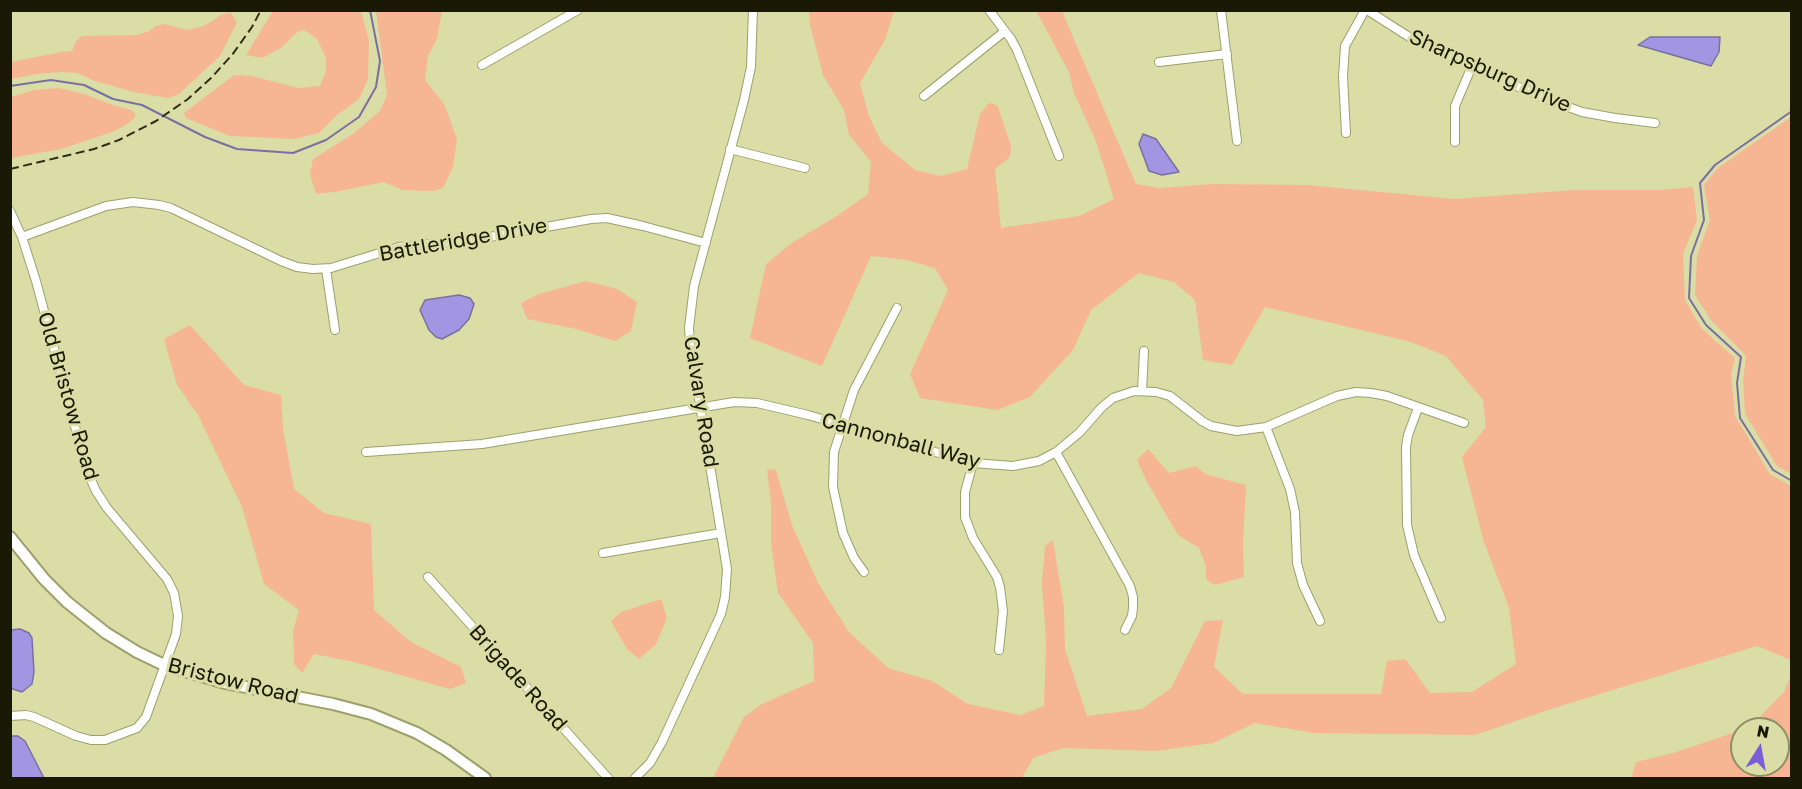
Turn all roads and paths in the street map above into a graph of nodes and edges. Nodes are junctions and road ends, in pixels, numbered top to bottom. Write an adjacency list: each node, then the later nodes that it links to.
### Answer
1 (578, 10): 9 (street)
2 (753, 10): 16 (street, Calvary Road)
3 (988, 10): 6 (street)
4 (1221, 10): 7 (street)
5 (1366, 10): 10 (street, Sharpsburg Drive); 13 (street)
6 (1005, 31): 11 (street); 17 (street)
7 (1227, 54): 8 (street); 14 (street)
8 (1159, 62)
9 (482, 65)
10 (1472, 66): 12 (street, Sharpsburg Drive); 15 (street)
11 (924, 96)
12 (1655, 123)
13 (1346, 133)
14 (1237, 141)
15 (1455, 142)
16 (730, 149): 18 (street); 21 (street, Calvary Road)
17 (1059, 156)
18 (805, 168)
19 (10, 211): 20 (street, Old Bristow Road)
20 (22, 237): 22 (street, Battleridge Drive); 44 (street, Old Bristow Road)
21 (706, 243): 22 (street, Battleridge Drive); 27 (street, Calvary Road)
22 (326, 269): 24 (street)
23 (897, 308): 30 (street)
24 (335, 330)
25 (1144, 351): 26 (street)
26 (1143, 391): 31 (street, Cannonball Way); 33 (street, Cannonball Way)
27 (701, 407): 30 (street, Cannonball Way); 32 (street, Cannonball Way); 35 (street, Calvary Road)
28 (1418, 408): 29 (street, Cannonball Way); 31 (street, Cannonball Way); 40 (street)
29 (1464, 423)
30 (842, 425): 34 (street, Cannonball Way); 38 (street)
31 (1266, 427): 41 (street)
32 (366, 452)
33 (1056, 452): 34 (street, Cannonball Way); 42 (street)
34 (973, 463): 43 (street)
35 (721, 533): 37 (street); 48 (street, Calvary Road)
36 (10, 537): 44 (main road, Bristow Road)
37 (603, 553)
38 (864, 572)
39 (428, 577): 47 (street, Brigade Road)
40 (1441, 618)
41 (1320, 621)
42 (1125, 630)
43 (999, 650)
44 (164, 665): 45 (street, Old Bristow Road); 46 (main road, Bristow Road)
45 (10, 716)
46 (485, 778)
47 (608, 778)
48 (636, 778)

